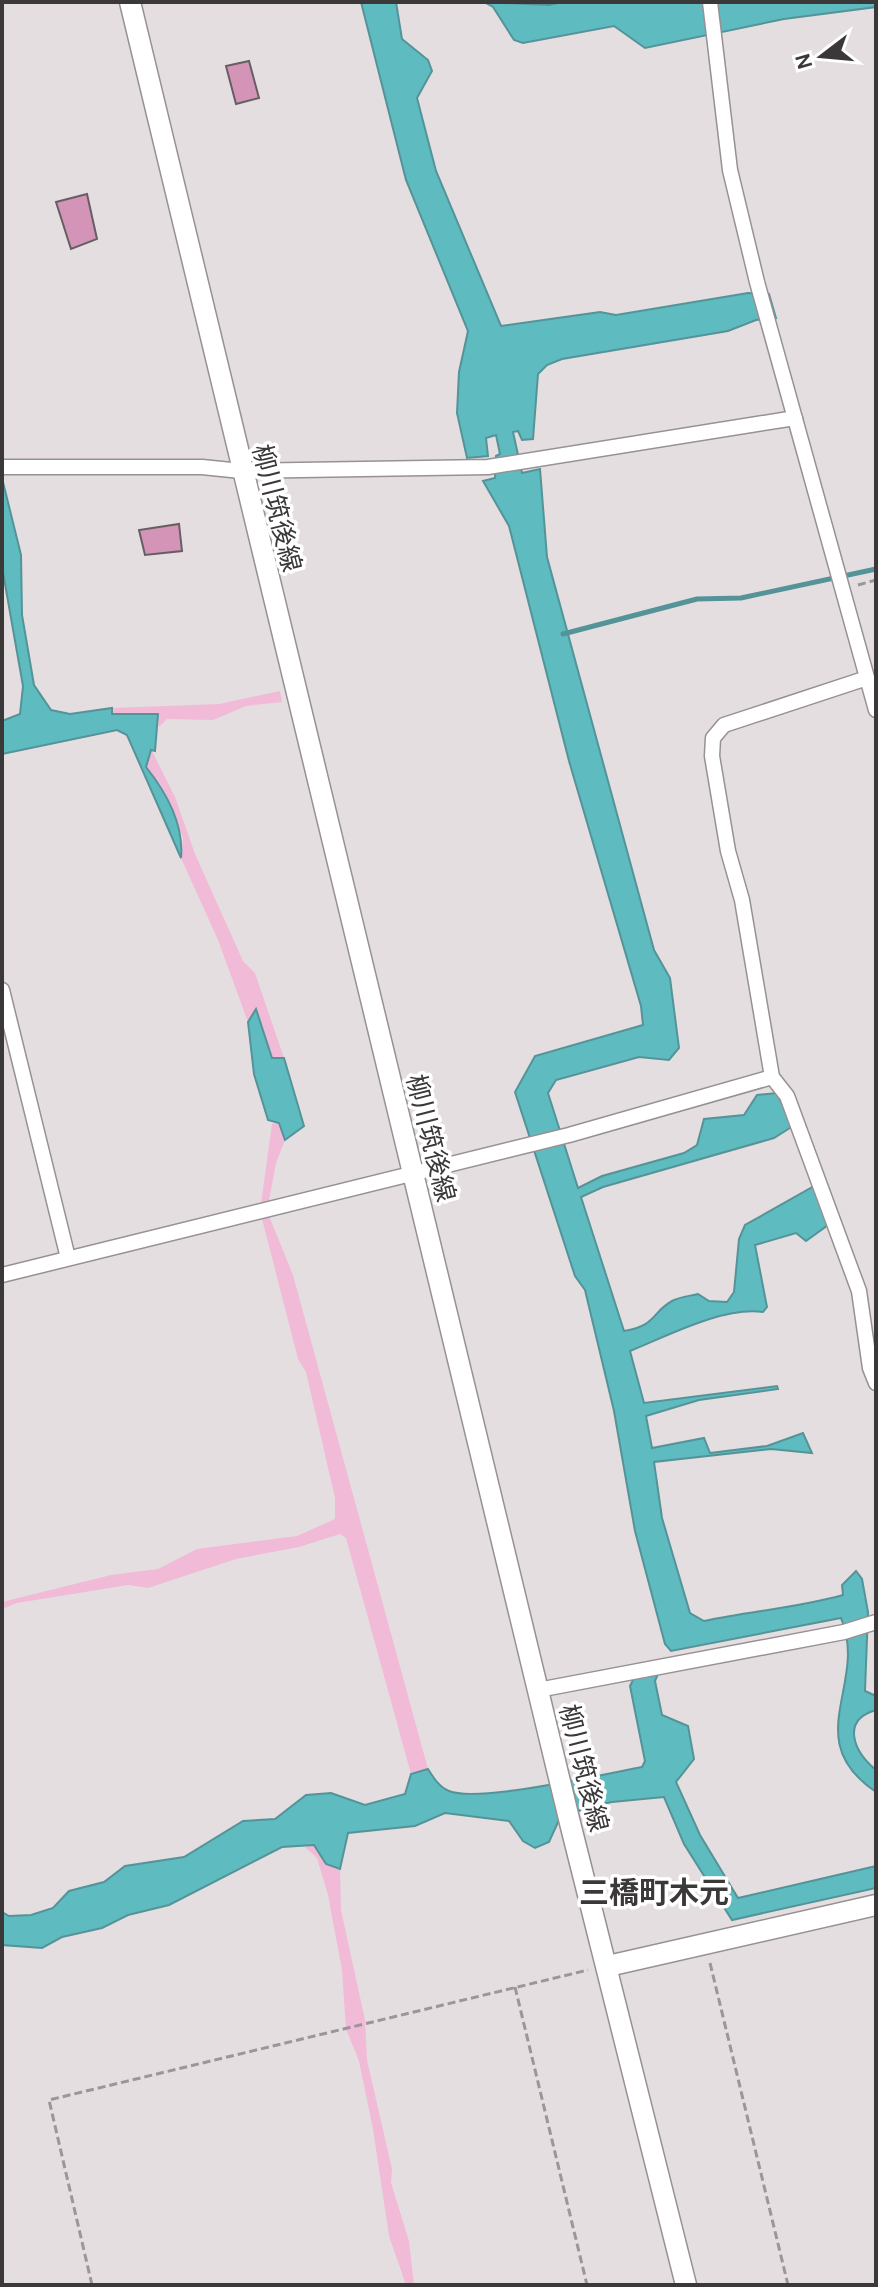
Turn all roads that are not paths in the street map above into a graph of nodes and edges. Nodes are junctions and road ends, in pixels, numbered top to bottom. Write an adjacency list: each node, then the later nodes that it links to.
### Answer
1 (130, 2): 5 (main road, 柳川筑後線)
2 (710, 2): 3 (street)
3 (795, 418): 5 (street); 6 (street)
4 (2, 467): 5 (street)
5 (241, 471): 10 (main road, 柳川筑後線)
6 (867, 678): 7 (street); 9 (street)
7 (876, 710)
8 (2, 990): 11 (street)
9 (772, 1077): 10 (street); 13 (street)
10 (413, 1174): 11 (street); 15 (main road, 柳川筑後線)
11 (68, 1258): 12 (street)
12 (2, 1275)
13 (876, 1383)
14 (876, 1622): 15 (street)
15 (538, 1690): 17 (main road, 柳川筑後線)
16 (876, 1905): 17 (main road)
17 (608, 1966): 18 (main road, 柳川筑後線)
18 (686, 2285)

